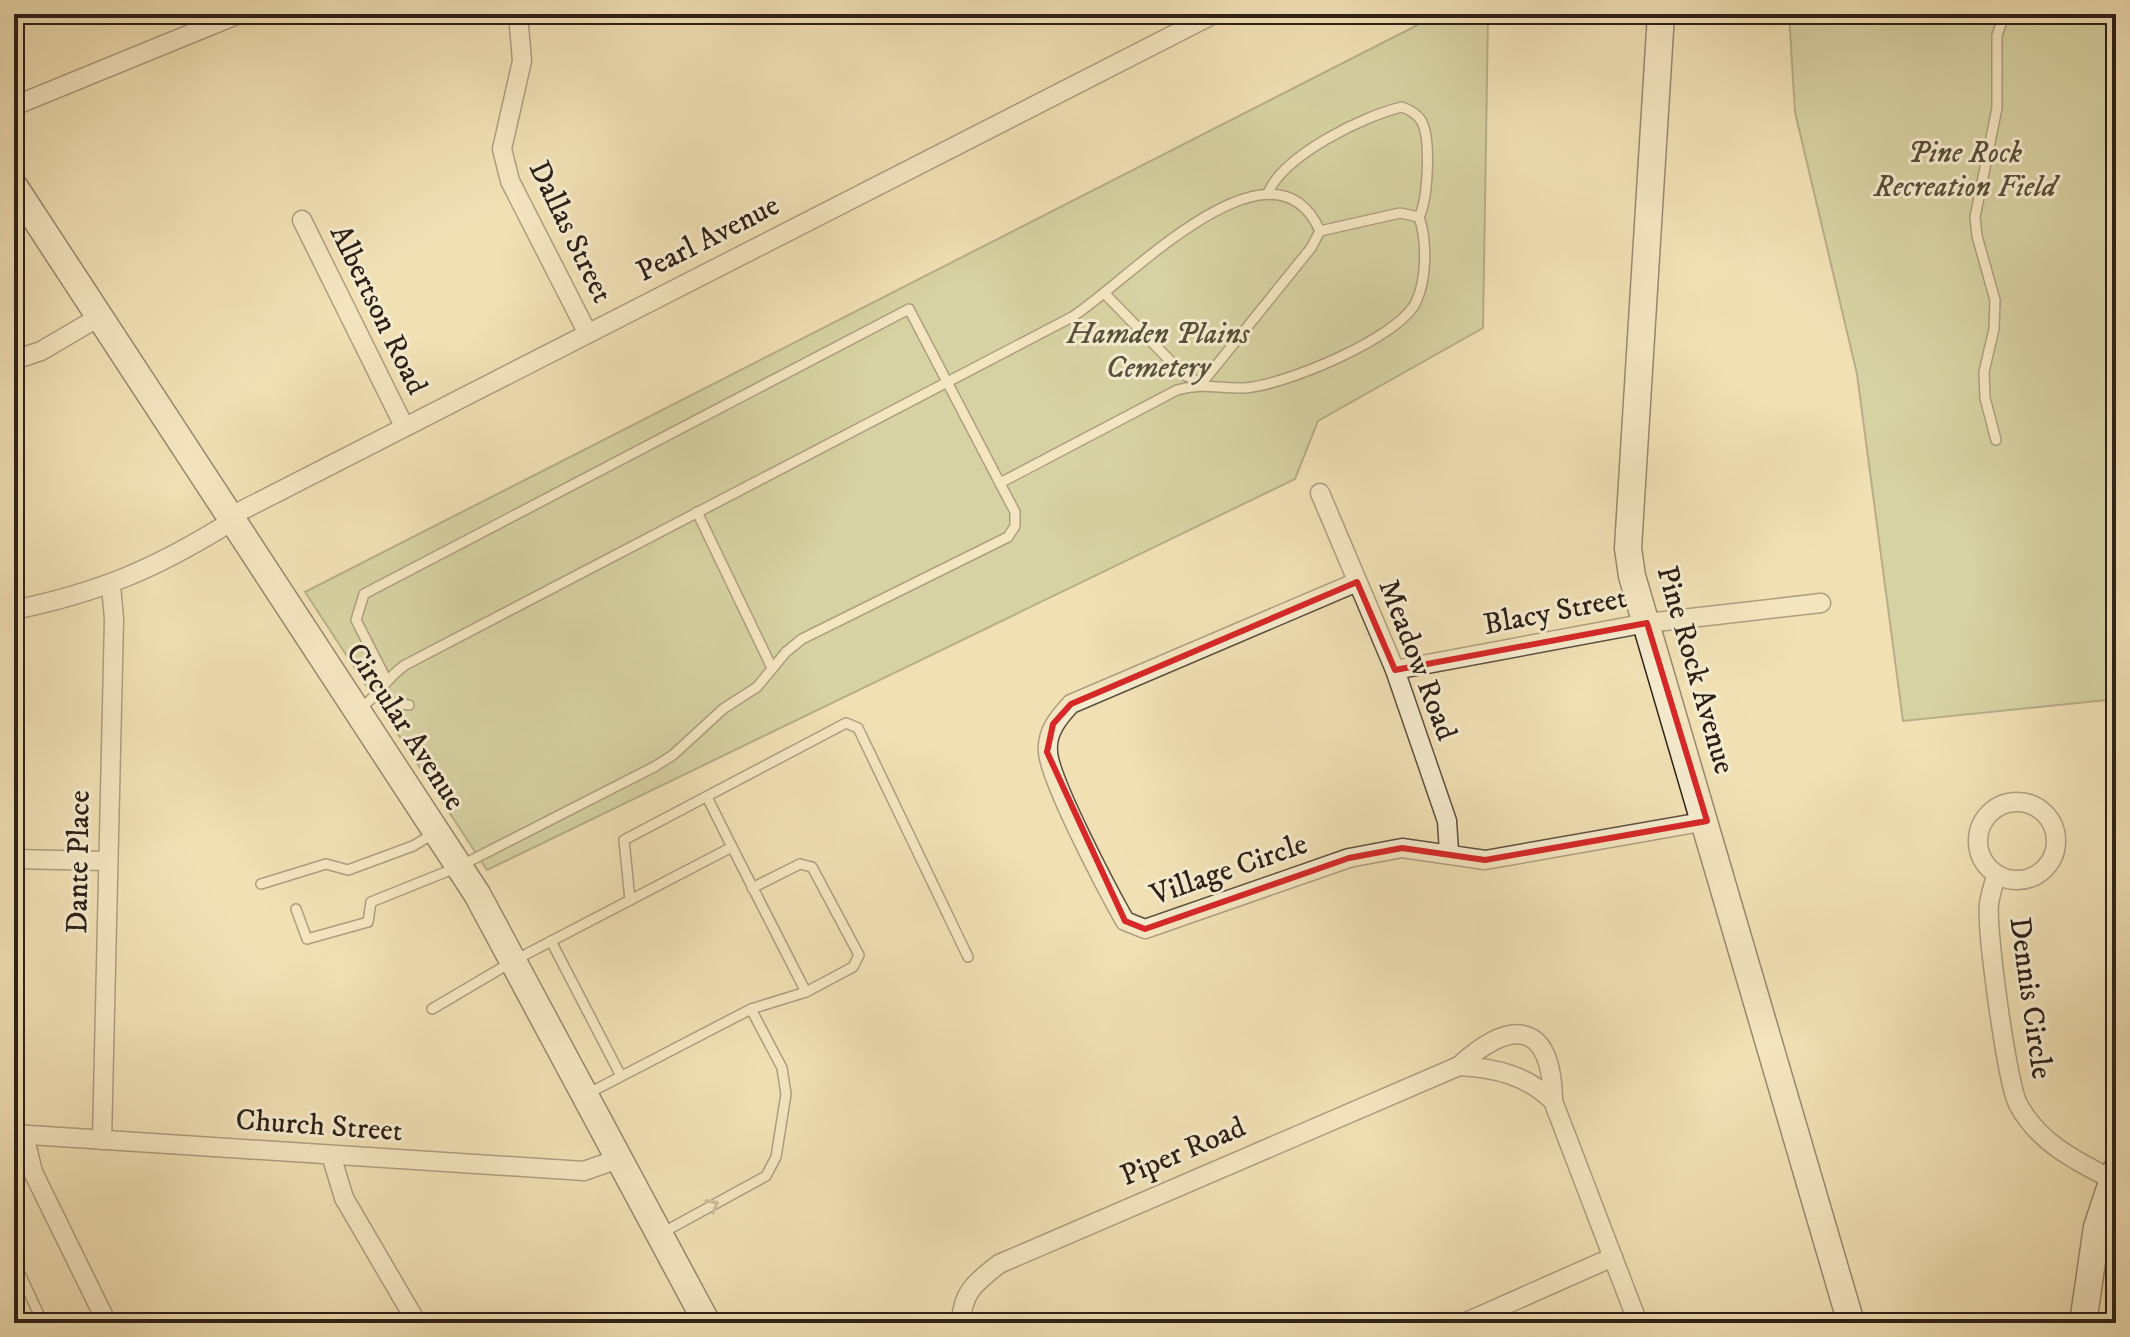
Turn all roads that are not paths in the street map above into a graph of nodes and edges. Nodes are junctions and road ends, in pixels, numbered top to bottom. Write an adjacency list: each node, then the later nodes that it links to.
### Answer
1 (237, 14): 6 (street)
2 (518, 14): 14 (street, Dallas Street)
3 (1214, 14): 14 (street, Pearl Avenue)
4 (1661, 14): 28 (street, Pine Rock Avenue)
5 (2005, 14): 19 (lane)
6 (14, 106)
7 (14, 186): 13 (street, Circular Avenue)
8 (1268, 193): 9 (lane); 11 (lane); 12 (lane)
9 (1419, 217): 11 (lane); 17 (lane)
10 (302, 220): 18 (street, Albertson Road)
11 (1320, 231): 17 (lane)
12 (1106, 295): 16 (lane); 17 (lane)
13 (99, 317): 15 (street); 23 (street, Circular Avenue)
14 (587, 332): 18 (street, Pearl Avenue)
15 (14, 360)
16 (948, 381): 20 (lane); 22 (lane); 31 (lane)
17 (1202, 383): 20 (lane)
18 (404, 426): 23 (street, Pearl Avenue)
19 (1996, 440)
20 (1000, 483): 29 (lane)
21 (1320, 493): 24 (street, Meadow Road)
22 (697, 512): 29 (lane); 31 (lane)
23 (230, 519): 25 (street, Pearl Avenue); 34 (street, Circular Avenue)
24 (1357, 582): 30 (street, Meadow Road); 39 (street, Village Circle)
25 (111, 586): 27 (street, Pearl Avenue); 41 (street, Dante Place)
26 (1821, 603): 28 (street, Blacy Street)
27 (14, 610)
28 (1647, 623): 30 (street, Blacy Street); 36 (street, Pine Rock Avenue)
29 (772, 668): 42 (lane)
30 (1395, 670): 39 (street, Meadow Road)
31 (386, 679): 32 (lane)
32 (380, 695): 33 (lane); 34 (lane)
33 (409, 705)
34 (356, 711): 37 (street, Circular Avenue)
35 (707, 797): 38 (lane); 46 (lane); 49 (lane)
36 (1707, 821): 39 (street, Village Circle); 73 (street, Pine Rock Avenue)
37 (436, 832): 42 (street, Circular Avenue); 44 (lane)
38 (732, 847): 45 (lane); 46 (lane)
39 (1449, 852)
40 (14, 859): 41 (street)
41 (106, 861): 59 (street, Dante Place)
42 (458, 867): 47 (lane); 50 (street, Circular Avenue)
43 (1996, 875): 43 (street, Dennis Circle); 62 (street, Dennis Circle)
44 (261, 884)
45 (752, 888): 51 (lane); 51 (lane)
46 (630, 900): 48 (lane)
47 (296, 909)
48 (551, 941): 50 (lane); 55 (lane)
49 (968, 957)
50 (515, 960): 52 (lane); 56 (street, Circular Avenue)
51 (806, 992): 53 (lane)
52 (432, 1009)
53 (751, 1009): 55 (lane); 63 (lane, one-way to 53)
54 (1459, 1066): 57 (street, Piper Road); 57 (street, Piper Road); 70 (street, Piper Road)
55 (621, 1076): 56 (lane)
56 (586, 1095): 61 (street, Circular Avenue)
57 (1553, 1101): 64 (street, Piper Road)
58 (19, 1135): 59 (street, Church Street); 67 (street)
59 (102, 1140): 60 (street, Church Street)
60 (331, 1155): 61 (street, Church Street); 68 (street)
61 (618, 1159): 63 (street, Circular Avenue)
62 (2114, 1174): 74 (street)
63 (659, 1235): 69 (street, Circular Avenue)
64 (1613, 1257): 71 (street); 72 (street, Piper Road)
65 (14, 1261): 66 (lane)
66 (43, 1323)
67 (107, 1323)
68 (417, 1323)
69 (707, 1323)
70 (961, 1323)
71 (1464, 1323)
72 (1638, 1323)
73 (1851, 1323)
74 (2083, 1323)

